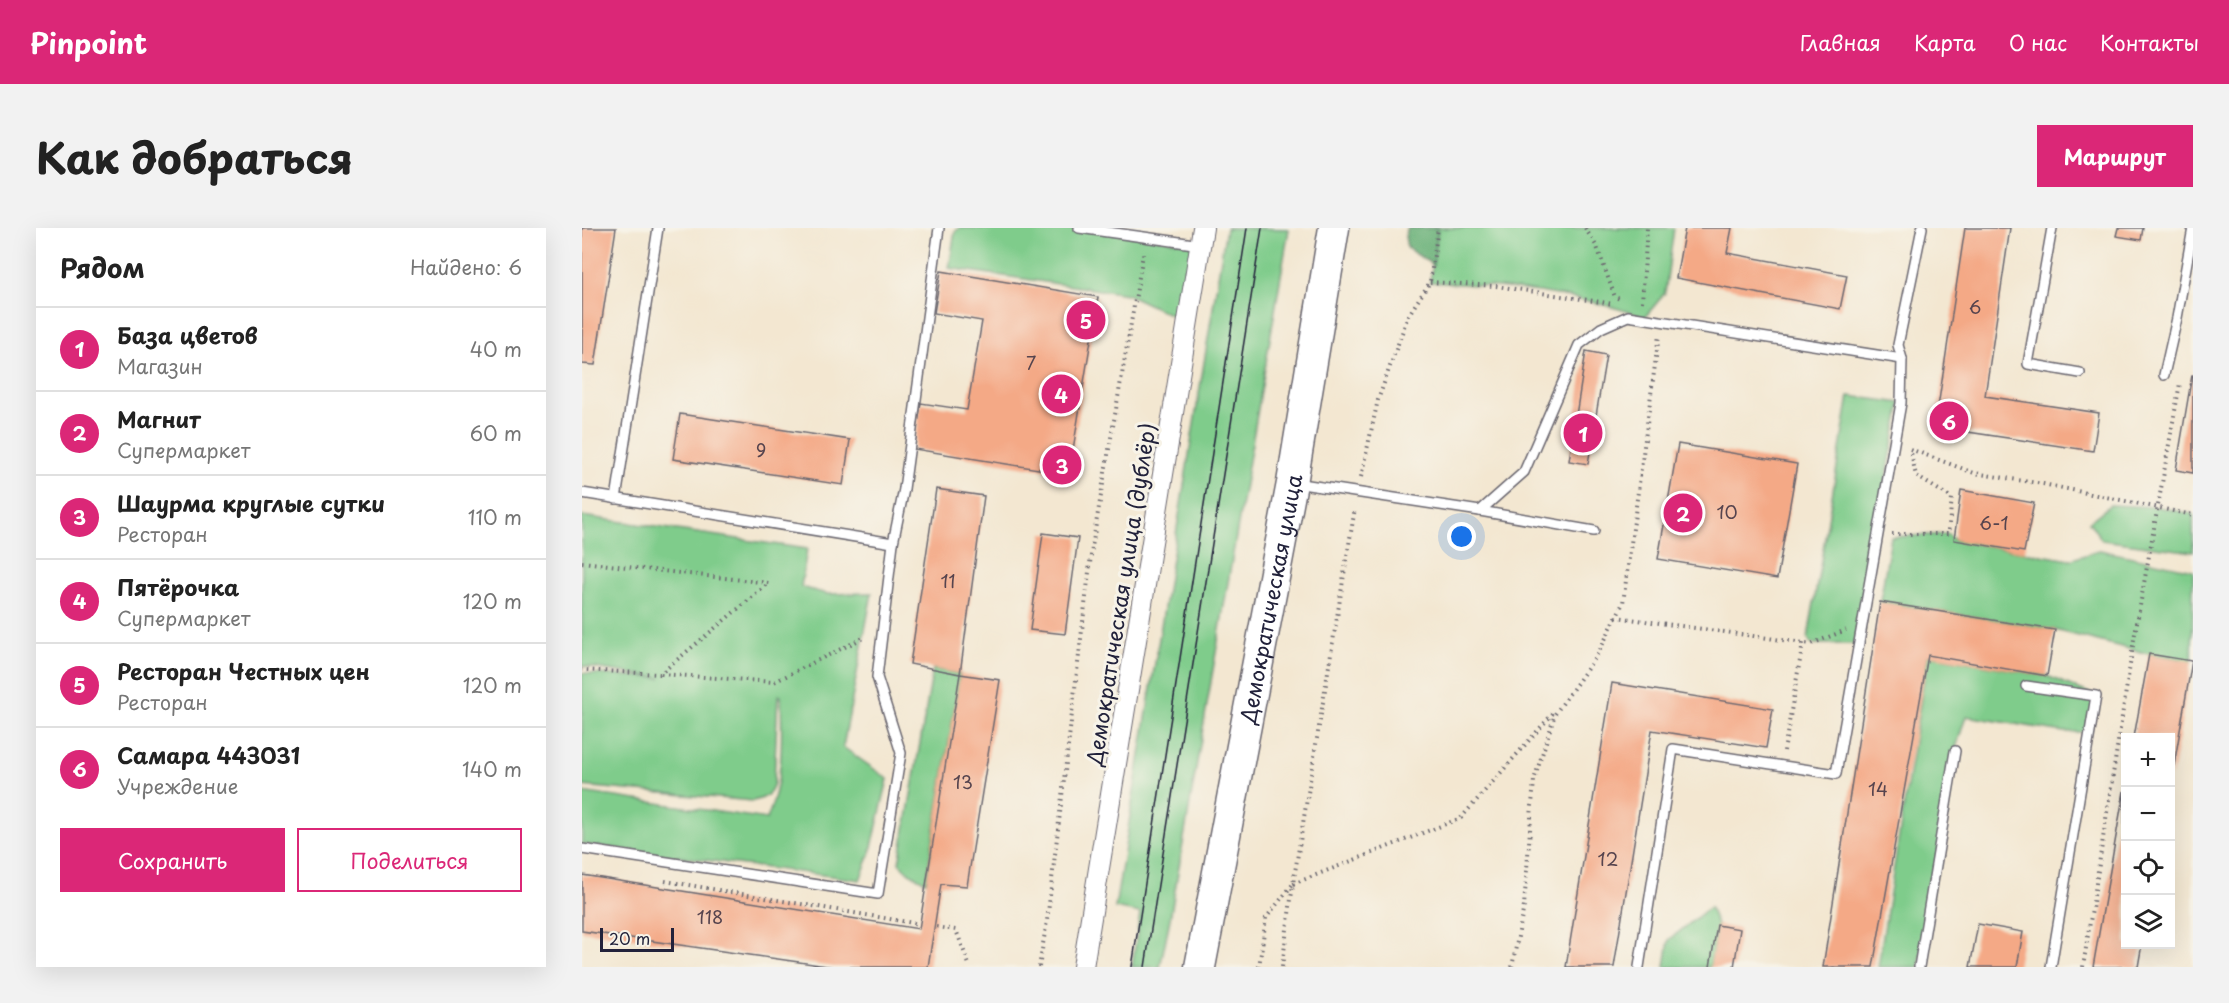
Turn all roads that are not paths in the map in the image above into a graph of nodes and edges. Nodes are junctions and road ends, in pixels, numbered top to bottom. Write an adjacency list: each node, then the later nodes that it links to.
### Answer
1 (658, 228): 14 (lane)
2 (939, 228): 17 (lane)
3 (1079, 228): 8 (lane)
4 (1334, 228): 12 (main road, Демократическая улица)
5 (1919, 228): 9 (lane)
6 (2052, 228): 10 (lane)
7 (2193, 228): 11 (lane)
8 (1202, 237): 21 (street, Демократическая улица (дублёр))
9 (1902, 359): 15 (lane); 23 (lane)
10 (2080, 373)
11 (2164, 375)
12 (1292, 483): 15 (lane); 22 (main road, Демократическая улица)
13 (582, 493): 14 (lane)
14 (616, 499): 17 (lane)
15 (1480, 511): 16 (lane)
16 (1594, 531)
17 (893, 543): 20 (lane)
18 (2026, 686): 25 (lane)
19 (1955, 751): 24 (lane)
20 (582, 849)
21 (1083, 967)
22 (1200, 967)
23 (1639, 967)
24 (1919, 967)
25 (2051, 967)

